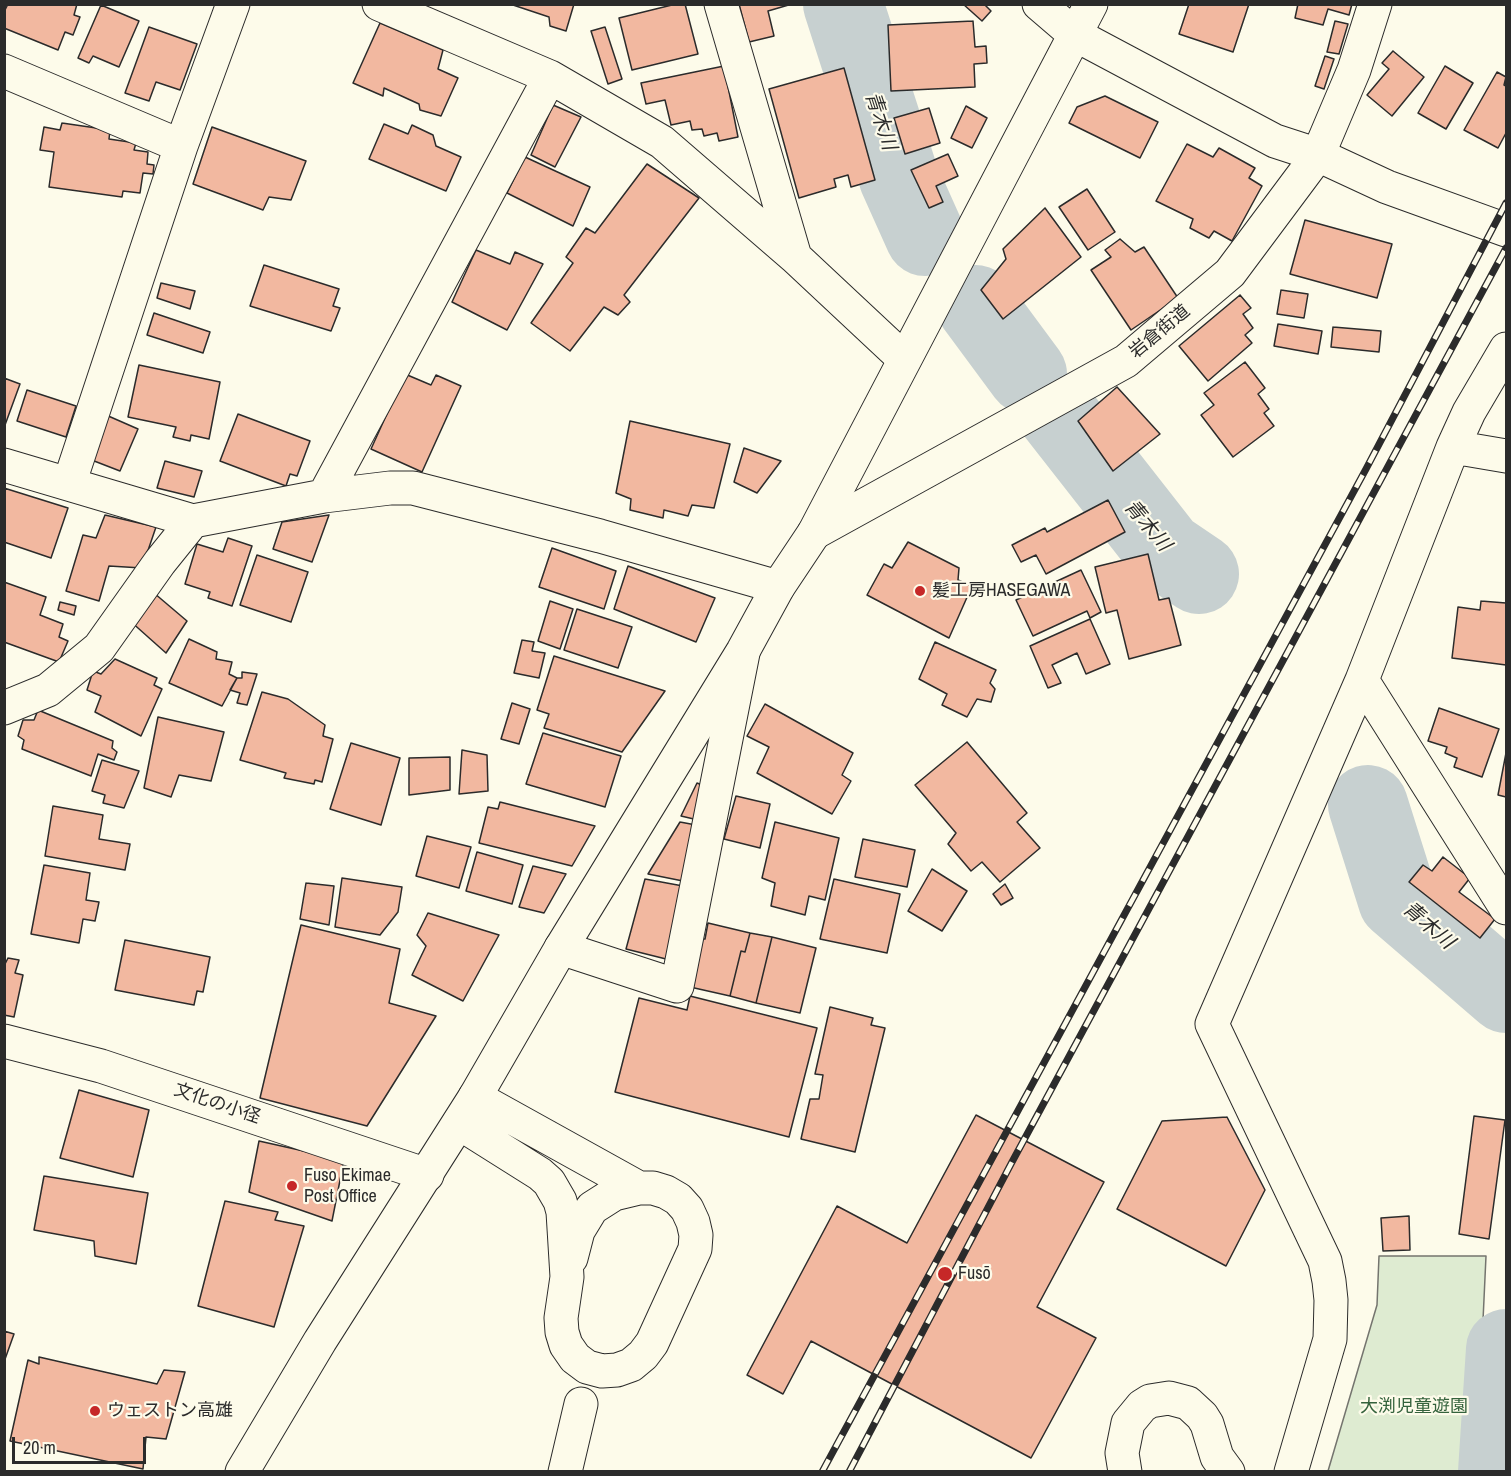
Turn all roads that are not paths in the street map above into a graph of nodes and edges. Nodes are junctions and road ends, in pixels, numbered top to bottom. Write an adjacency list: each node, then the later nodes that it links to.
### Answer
1 (233, 4): 10 (street)
2 (379, 4): 9 (street)
3 (721, 4): 13 (street)
4 (1039, 4): 7 (street)
5 (1091, 4): 7 (street)
6 (1375, 4): 11 (street, 岩倉街道)
7 (1074, 34): 11 (street); 15 (street)
8 (4, 70): 10 (street)
9 (550, 77): 13 (street); 20 (street)
10 (181, 146): 19 (street)
11 (1318, 155): 12 (street); 22 (street, 岩倉街道)
12 (1506, 230)
13 (795, 257): 15 (street)
14 (1506, 349): 16 (street)
15 (904, 359): 22 (street)
16 (1453, 447): 17 (street); 25 (street)
17 (1506, 456)
18 (4, 465): 19 (street)
19 (69, 484): 21 (street)
20 (324, 496): 21 (street); 23 (street)
21 (193, 521): 26 (street)
22 (814, 533): 23 (street)
23 (778, 587): 24 (street)
24 (743, 651): 28 (street); 28 (street)
25 (1362, 680): 27 (street); 39 (street)
26 (4, 708)
27 (1506, 908)
28 (561, 948): 30 (street)
29 (4, 1041): 31 (street, 文化の小径)
30 (467, 1110): 31 (street); 32 (street); 33 (street)
31 (427, 1175): 35 (street)
32 (639, 1188): 33 (street); 33 (street)
33 (567, 1277)
34 (580, 1404): 36 (street)
35 (242, 1472)
36 (564, 1472)
37 (1125, 1472): 38 (street)
38 (1228, 1472)
39 (1291, 1472)

